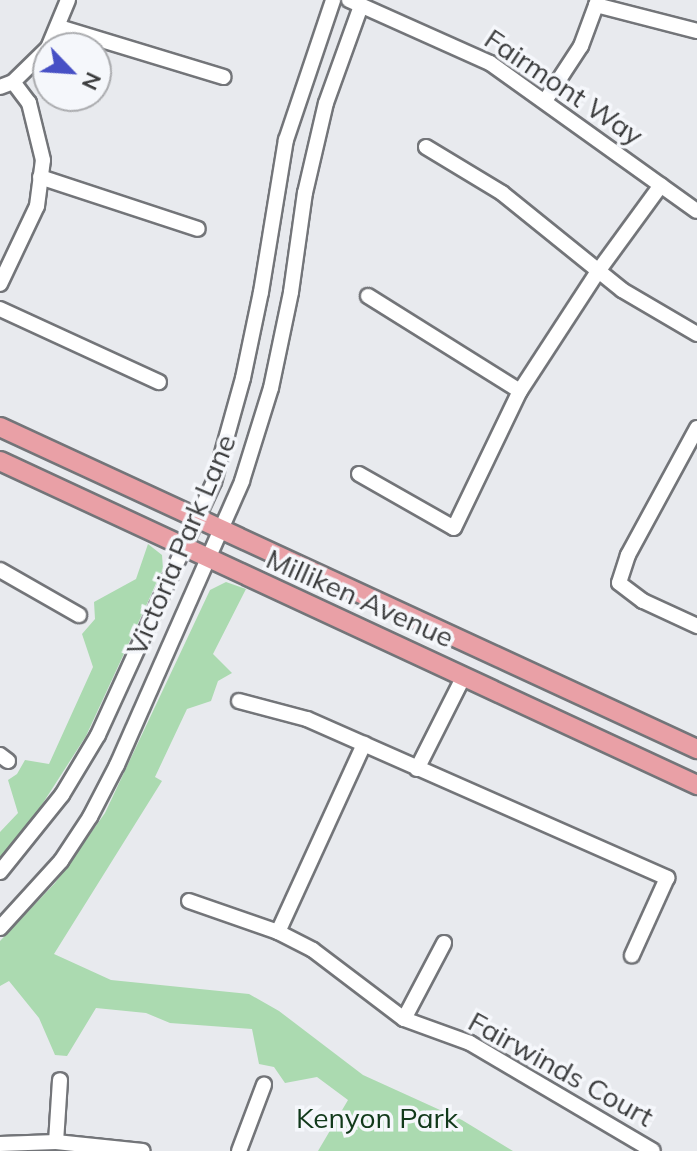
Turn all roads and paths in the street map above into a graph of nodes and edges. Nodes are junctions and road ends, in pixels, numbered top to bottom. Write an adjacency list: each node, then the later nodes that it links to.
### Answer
1 (68, 0): 5 (street)
2 (333, 0): 28 (street, Victoria Park Lane)
3 (355, 3): 11 (street, Fairmont Way); 29 (street, Victoria Park Lane)
4 (597, 3): 6 (street); 11 (street)
5 (59, 27): 7 (street); 9 (street)
6 (697, 31)
7 (56, 32)
8 (32, 62): 10 (street)
9 (224, 77)
10 (6, 84): 13 (street)
11 (545, 101): 14 (street, Fairmont Way)
12 (426, 147): 17 (street)
13 (40, 177): 16 (street); 18 (street)
14 (661, 185): 15 (street, Fairmont Way); 17 (street)
15 (697, 211)
16 (198, 229)
17 (599, 270): 21 (street); 23 (street)
18 (0, 284)
19 (368, 296): 23 (street)
20 (0, 309): 22 (street)
21 (697, 334)
22 (159, 382)
23 (520, 391): 27 (street)
24 (0, 427): 28 (main road, Milliken Avenue)
25 (697, 428): 34 (street)
26 (0, 461): 30 (main road, Milliken Avenue)
27 (359, 474)
28 (196, 520): 29 (main road, Milliken Avenue); 30 (street, Victoria Park Lane)
29 (221, 531): 31 (street, Victoria Park Lane); 38 (main road, Milliken Avenue)
30 (182, 548): 31 (main road, Milliken Avenue); 41 (street, Victoria Park Lane)
31 (208, 560): 35 (main road, Milliken Avenue); 43 (street, Victoria Park Lane)
32 (0, 570): 33 (street)
33 (79, 615)
34 (697, 626)
35 (464, 676): 39 (street); 40 (main road, Milliken Avenue)
36 (239, 701): 37 (street)
37 (364, 744): 39 (street); 44 (street)
38 (697, 749)
39 (417, 769): 46 (street)
40 (697, 785)
41 (0, 872)
42 (189, 901): 44 (street, Fairwinds Court)
43 (0, 928)
44 (278, 932): 47 (street, Fairwinds Court)
45 (444, 943): 47 (street)
46 (632, 955)
47 (404, 1019): 54 (street, Fairwinds Court)
48 (60, 1080): 50 (street)
49 (264, 1085): 53 (street)
50 (56, 1142): 51 (street); 52 (street)
51 (0, 1144)
52 (143, 1151)
53 (239, 1151)
54 (653, 1151)

